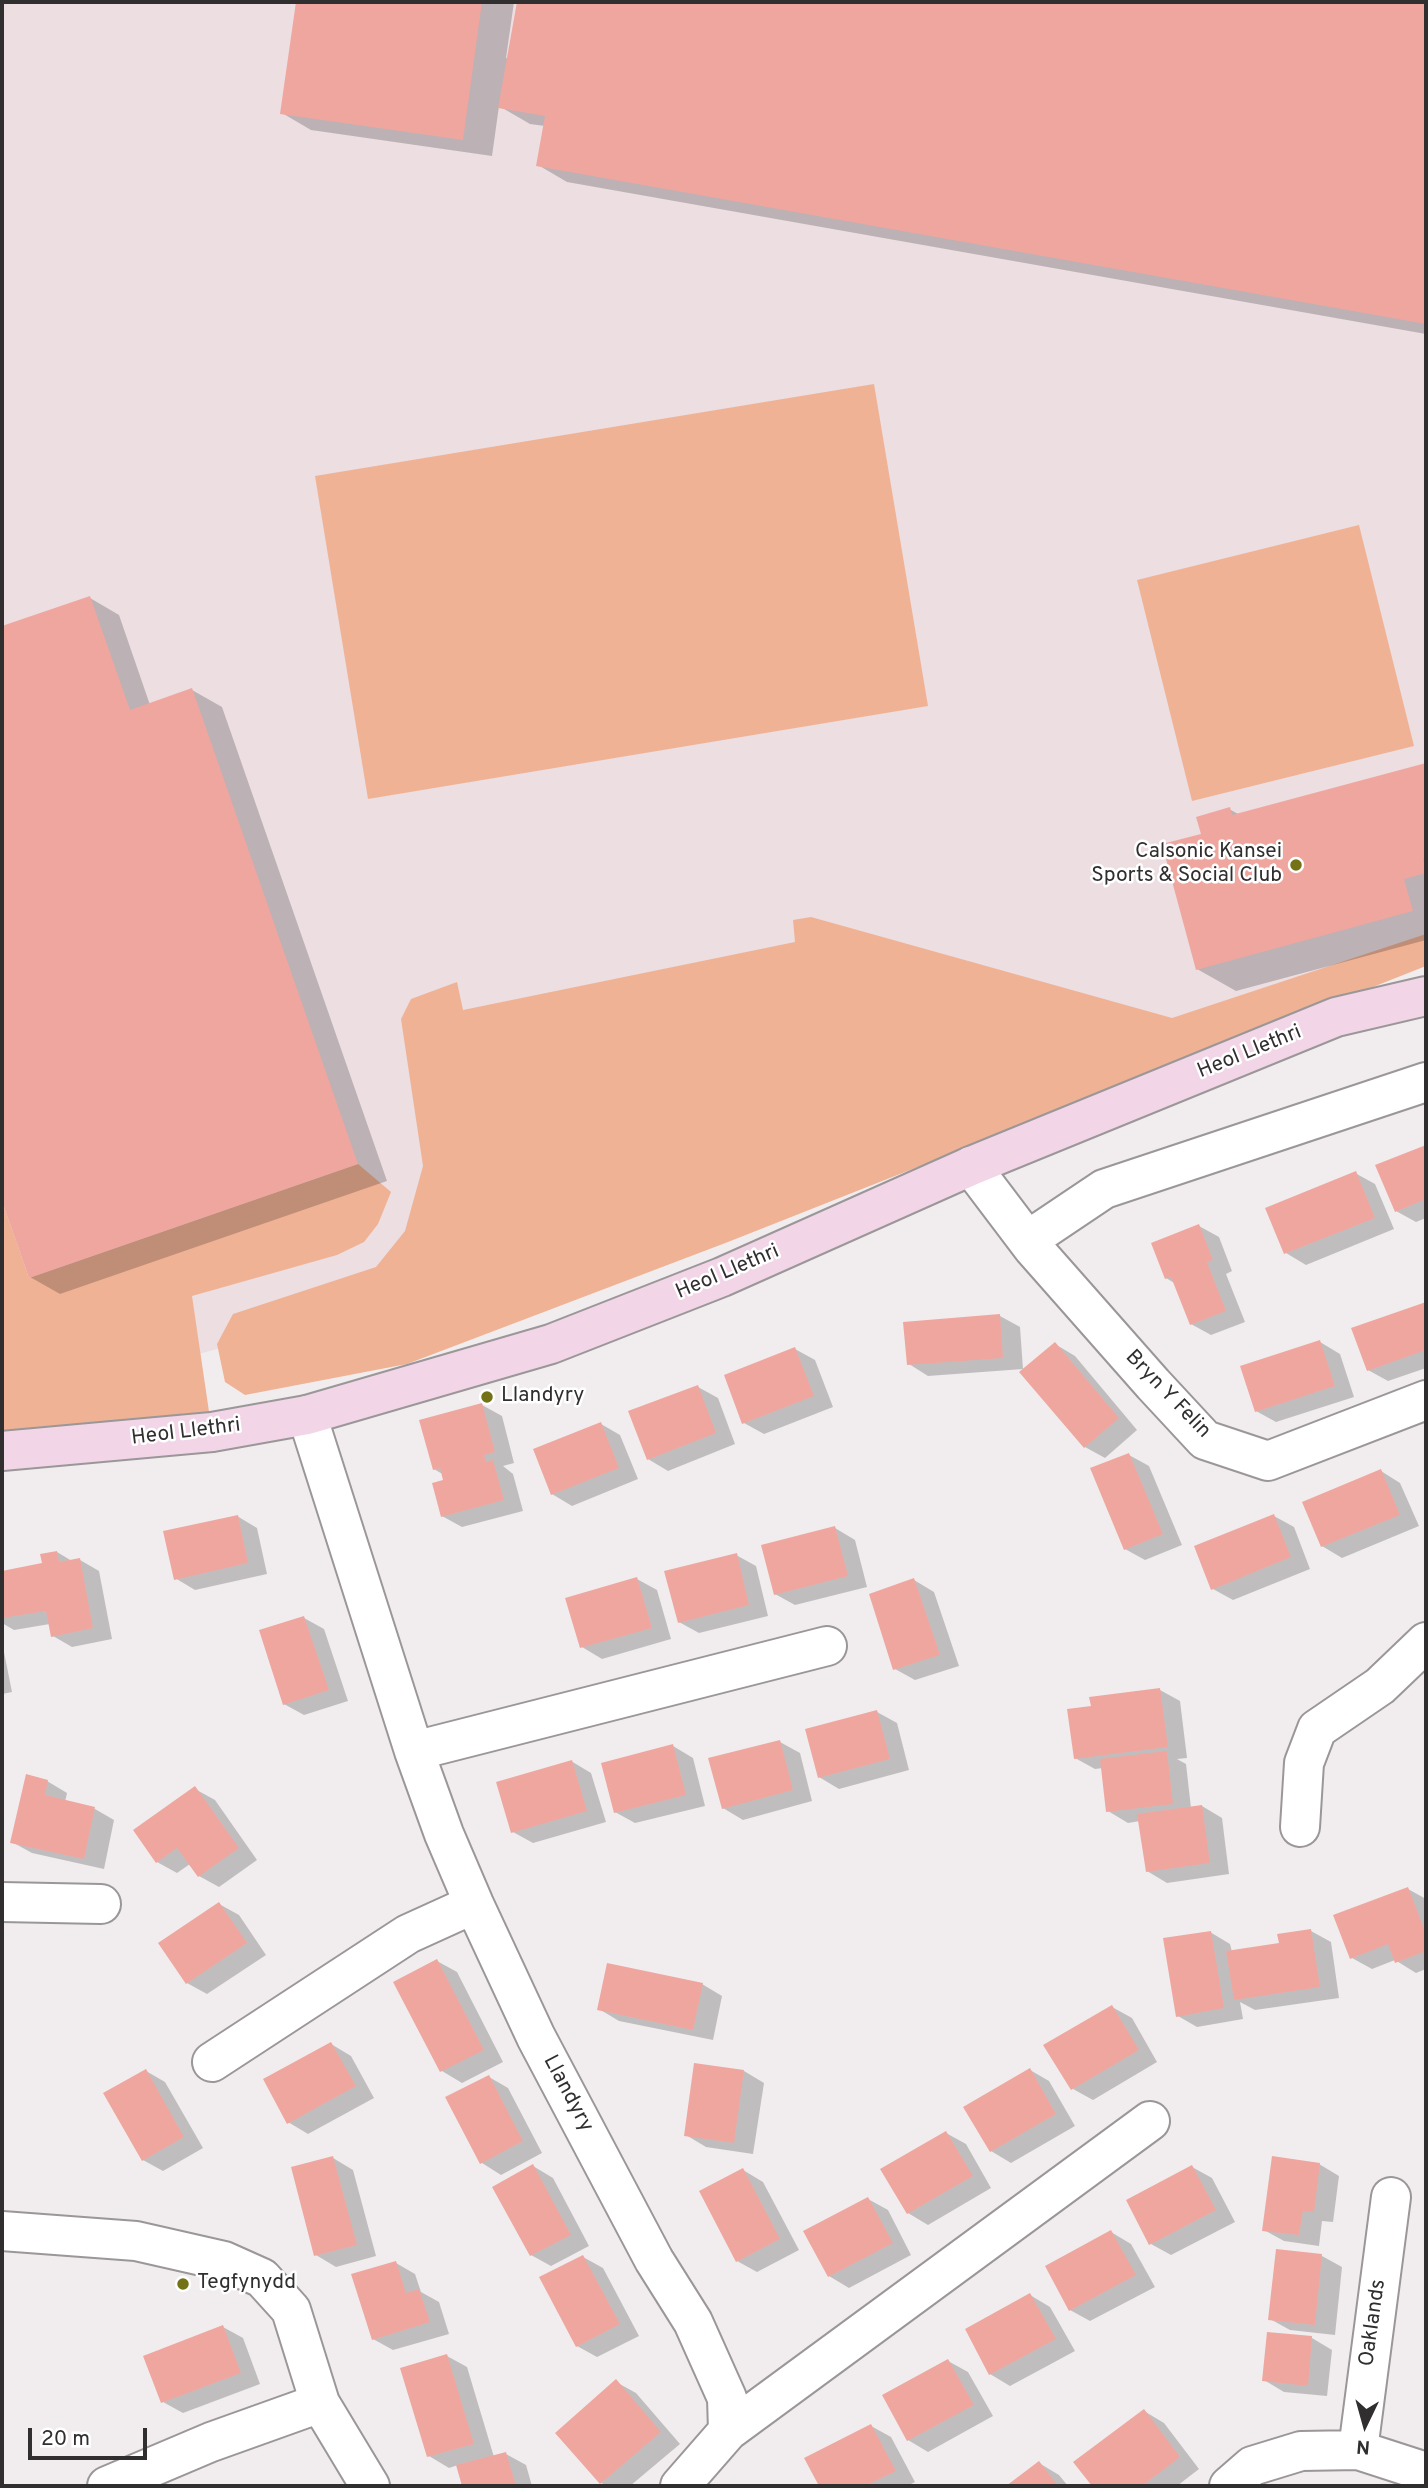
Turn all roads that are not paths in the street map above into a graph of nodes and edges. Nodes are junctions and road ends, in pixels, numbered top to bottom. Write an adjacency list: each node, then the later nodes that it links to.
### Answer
1 (1426, 996): 3 (main road, Heol Llethri)
2 (1426, 1082): 4 (street)
3 (971, 1166): 4 (street, Bryn Y Felin); 6 (main road, Heol Llethri)
4 (1028, 1240): 5 (street, Bryn Y Felin)
5 (1426, 1400)
6 (307, 1415): 7 (main road, Heol Llethri); 10 (street, Llandyry)
7 (2, 1451)
8 (1426, 1642): 11 (street)
9 (827, 1646): 10 (street)
10 (414, 1751): 14 (street, Llandyry)
11 (1300, 1827)
12 (2, 1902): 13 (street)
13 (101, 1904)
14 (474, 1904): 15 (street); 20 (street, Llandyry)
15 (212, 2062)
16 (1150, 2121): 20 (street)
17 (1391, 2197): 21 (street, Oaklands)
18 (2, 2231): 19 (street)
19 (320, 2403): 23 (street); 24 (street)
20 (729, 2431): 25 (street)
21 (1358, 2450): 22 (street); 26 (street)
22 (1426, 2472)
23 (107, 2486)
24 (370, 2486)
25 (680, 2486)
26 (1229, 2486)

